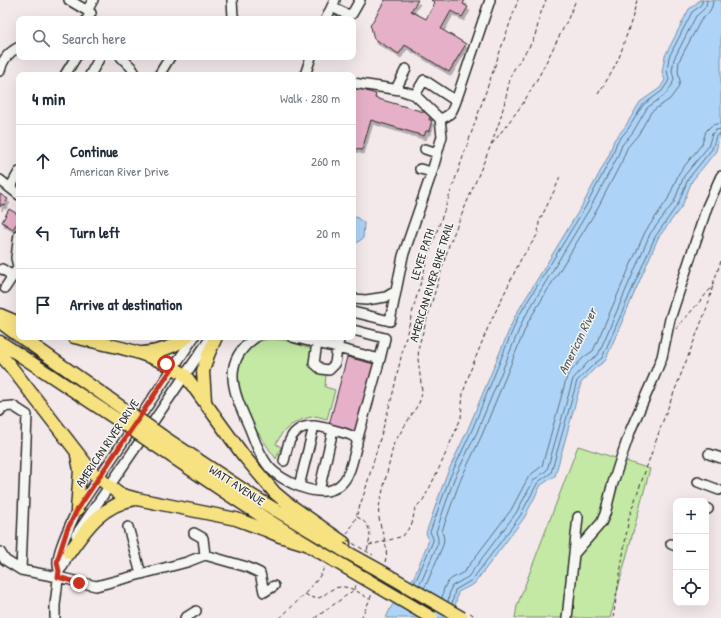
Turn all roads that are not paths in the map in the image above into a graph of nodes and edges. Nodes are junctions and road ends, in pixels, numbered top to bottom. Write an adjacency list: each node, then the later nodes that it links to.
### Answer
1 (68, 0): 7 (street)
2 (93, 0): 7 (street)
3 (232, 0): 8 (street)
4 (360, 0): 6 (street)
5 (490, 0): 26 (street)
6 (333, 4): 9 (street)
7 (87, 15)
8 (234, 16)
9 (327, 16)
10 (16, 49): 17 (street)
11 (74, 60): 18 (street)
12 (98, 60): 19 (street)
13 (124, 60): 20 (street)
14 (168, 60): 21 (street)
15 (310, 60): 22 (street)
16 (406, 70): 24 (street)
17 (0, 71)
18 (67, 72)
19 (92, 72)
20 (134, 72)
21 (161, 72)
22 (306, 72)
23 (356, 83): 24 (street)
24 (396, 89): 25 (street)
25 (415, 94): 26 (street); 27 (street)
26 (456, 101): 27 (street)
27 (440, 119): 29 (street)
28 (425, 149): 29 (street)
29 (437, 152): 31 (street)
30 (420, 169): 31 (street)
31 (432, 172): 41 (street)
32 (721, 176): 90 (street)
33 (16, 177): 35 (street)
34 (0, 180): 35 (street)
35 (10, 188): 36 (street)
36 (16, 193)
37 (2, 269): 38 (street)
38 (16, 272)
39 (16, 273): 40 (street)
40 (5, 288)
41 (396, 291): 42 (street); 43 (street)
42 (356, 299)
43 (356, 313)
44 (0, 315): 46 (main road)
45 (0, 322): 48 (main road, WATT AVENUE)
46 (16, 322)
47 (356, 331): 62 (street)
48 (16, 333)
49 (26, 340): 69 (main road, WATT AVENUE, bridge)
50 (86, 340): 61 (main road)
51 (183, 340): 61 (main road)
52 (192, 340): 63 (street, AMERICAN RIVER DRIVE)
53 (209, 340): 64 (street, AMERICAN RIVER DRIVE)
54 (215, 340): 65 (main road)
55 (252, 340): 77 (street)
56 (339, 340): 59 (street)
57 (322, 341): 59 (street); 59 (street)
58 (0, 342): 69 (main road, WATT AVENUE, bridge)
59 (337, 348): 62 (street)
60 (0, 354): 71 (main road)
61 (140, 354): 63 (main road)
62 (380, 359): 70 (street)
63 (173, 367): 64 (main road); 75 (street, AMERICAN RIVER DRIVE)
64 (185, 375): 65 (main road); 78 (street, AMERICAN RIVER DRIVE)
65 (205, 402): 86 (main road)
66 (0, 411): 92 (street)
67 (314, 426): 68 (street); 74 (street); 77 (street)
68 (333, 430): 70 (street); 80 (street)
69 (158, 440): 86 (main road, WATT AVENUE); 87 (main road, WATT AVENUE)
70 (357, 441): 80 (street)
71 (76, 452): 75 (main road); 82 (main road)
72 (710, 454): 73 (street)
73 (721, 458)
74 (284, 461)
75 (99, 477): 78 (main road); 82 (street, AMERICAN RIVER DRIVE)
76 (698, 482): 79 (street)
77 (299, 486): 80 (street)
78 (109, 487): 81 (main road); 89 (street, AMERICAN RIVER DRIVE)
79 (719, 490)
80 (319, 491)
81 (137, 499): 87 (main road); 89 (main road)
82 (77, 510): 93 (street, AMERICAN RIVER DRIVE)
83 (578, 517): 90 (street)
84 (128, 527): 94 (street)
85 (194, 533): 91 (street)
86 (344, 542): 100 (main road, WATT AVENUE, bridge)
87 (306, 544): 99 (main road, WATT AVENUE, bridge)
88 (0, 552): 92 (street)
89 (69, 553): 93 (street, AMERICAN RIVER DRIVE)
90 (574, 554): 101 (street)
91 (205, 555): 94 (street); 95 (street)
92 (21, 570): 93 (street)
93 (59, 574): 94 (street); 97 (street, AMERICAN RIVER DRIVE)
94 (141, 574)
95 (262, 582)
96 (196, 611): 98 (street)
97 (55, 618)
98 (185, 618)
99 (432, 618)
100 (462, 618)
101 (567, 618)

